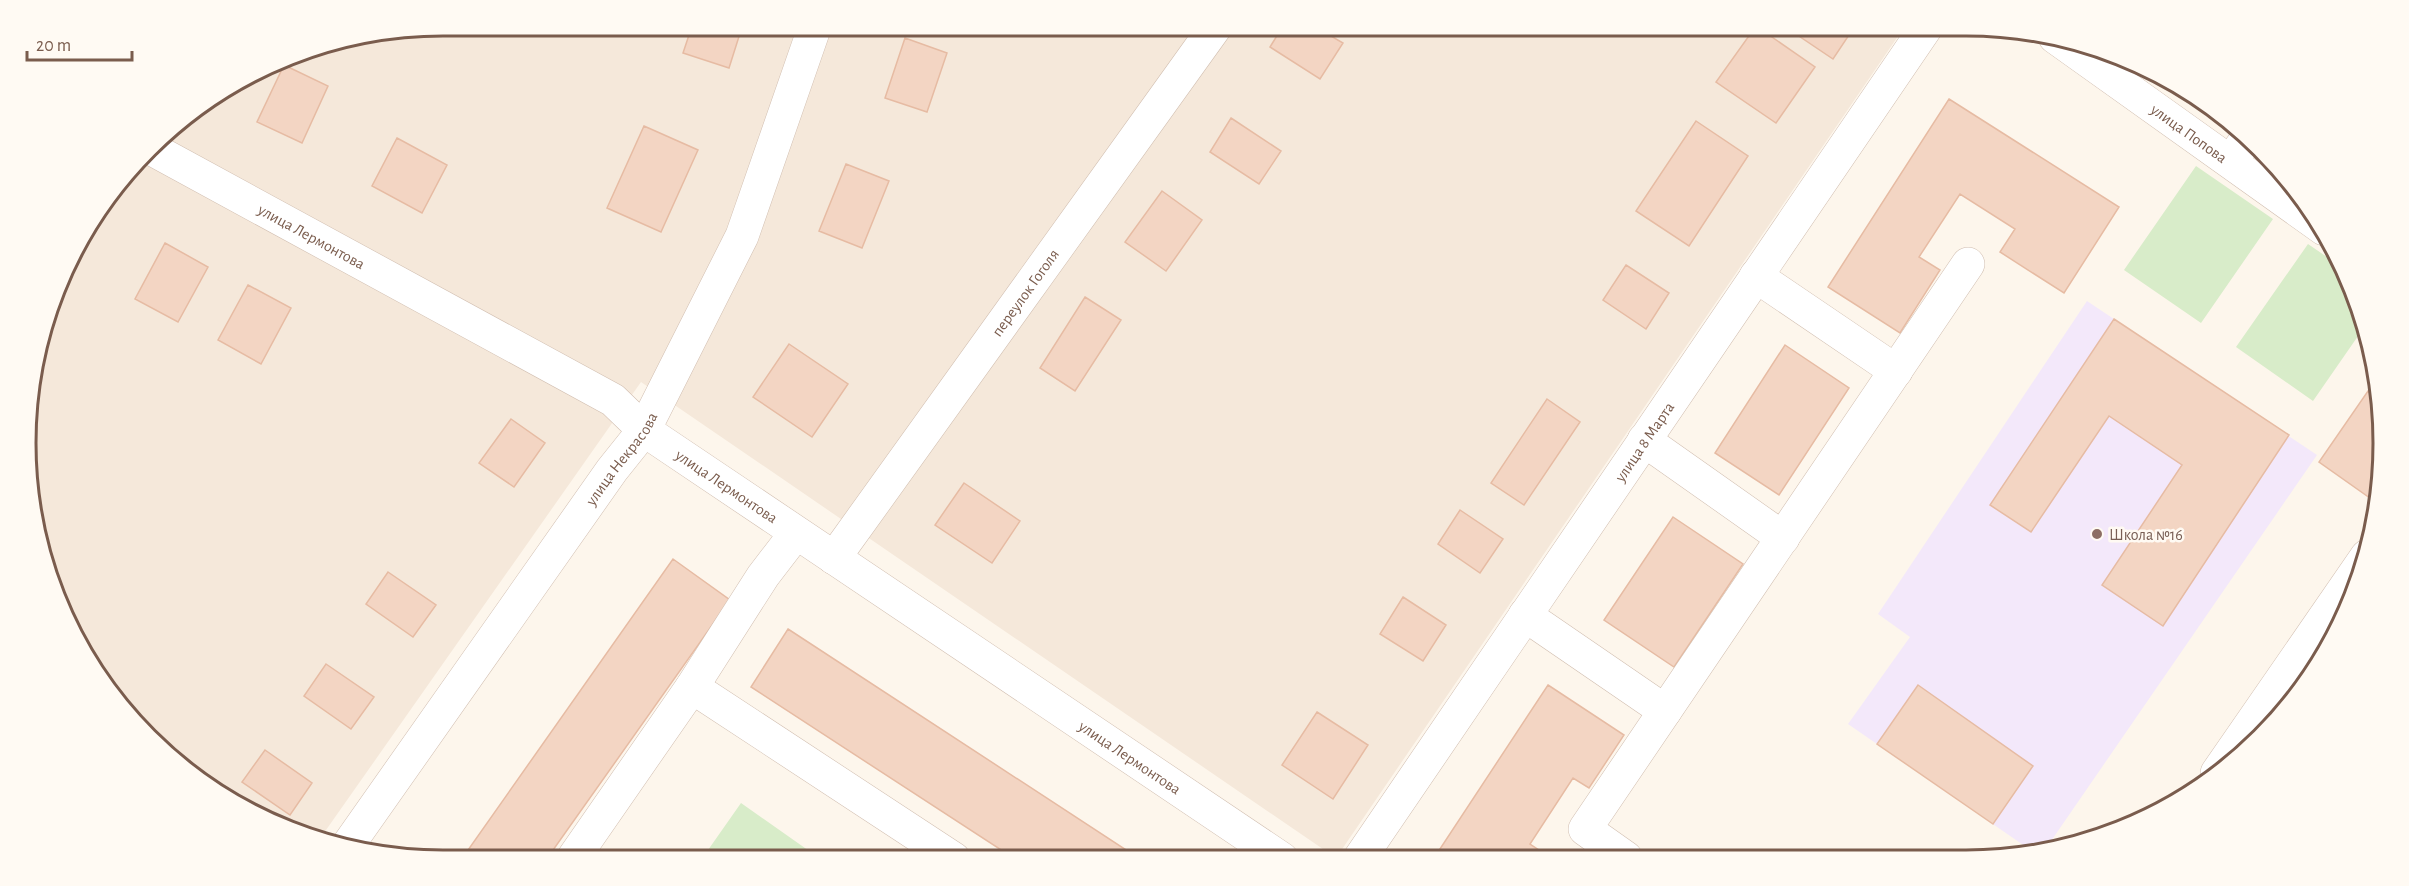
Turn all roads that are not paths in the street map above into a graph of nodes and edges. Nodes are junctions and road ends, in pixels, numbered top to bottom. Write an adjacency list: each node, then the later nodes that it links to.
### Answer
1 (812, 36): 11 (street, улица Некрасова)
2 (1209, 36): 15 (street, переулок Гоголя)
3 (1920, 36): 9 (street, улица 8 Марта)
4 (2082, 53): 5 (street, улица Попова)
5 (2240, 149): 7 (street, улица Попова)
6 (158, 152): 11 (street, улица Лермонтова)
7 (2290, 197)
8 (1968, 264): 10 (street)
9 (1756, 276): 10 (street); 12 (street, улица 8 Марта)
10 (1896, 370): 14 (street)
11 (644, 430): 13 (street, улица Лермонтова); 21 (street, улица Некрасова)
12 (1644, 440): 14 (street); 16 (street, улица 8 Марта)
13 (796, 533): 15 (street, улица Лермонтова); 18 (street)
14 (1783, 537): 19 (street)
15 (834, 558): 24 (street, улица Лермонтова)
16 (1525, 615): 19 (street); 25 (street, улица 8 Марта)
17 (2318, 645): 20 (street)
18 (693, 687): 22 (street); 23 (street)
19 (1665, 711): 26 (street)
20 (2241, 743)
21 (352, 839)
22 (579, 850)
23 (940, 850)
24 (1269, 850)
25 (1365, 850)
26 (1615, 850)

